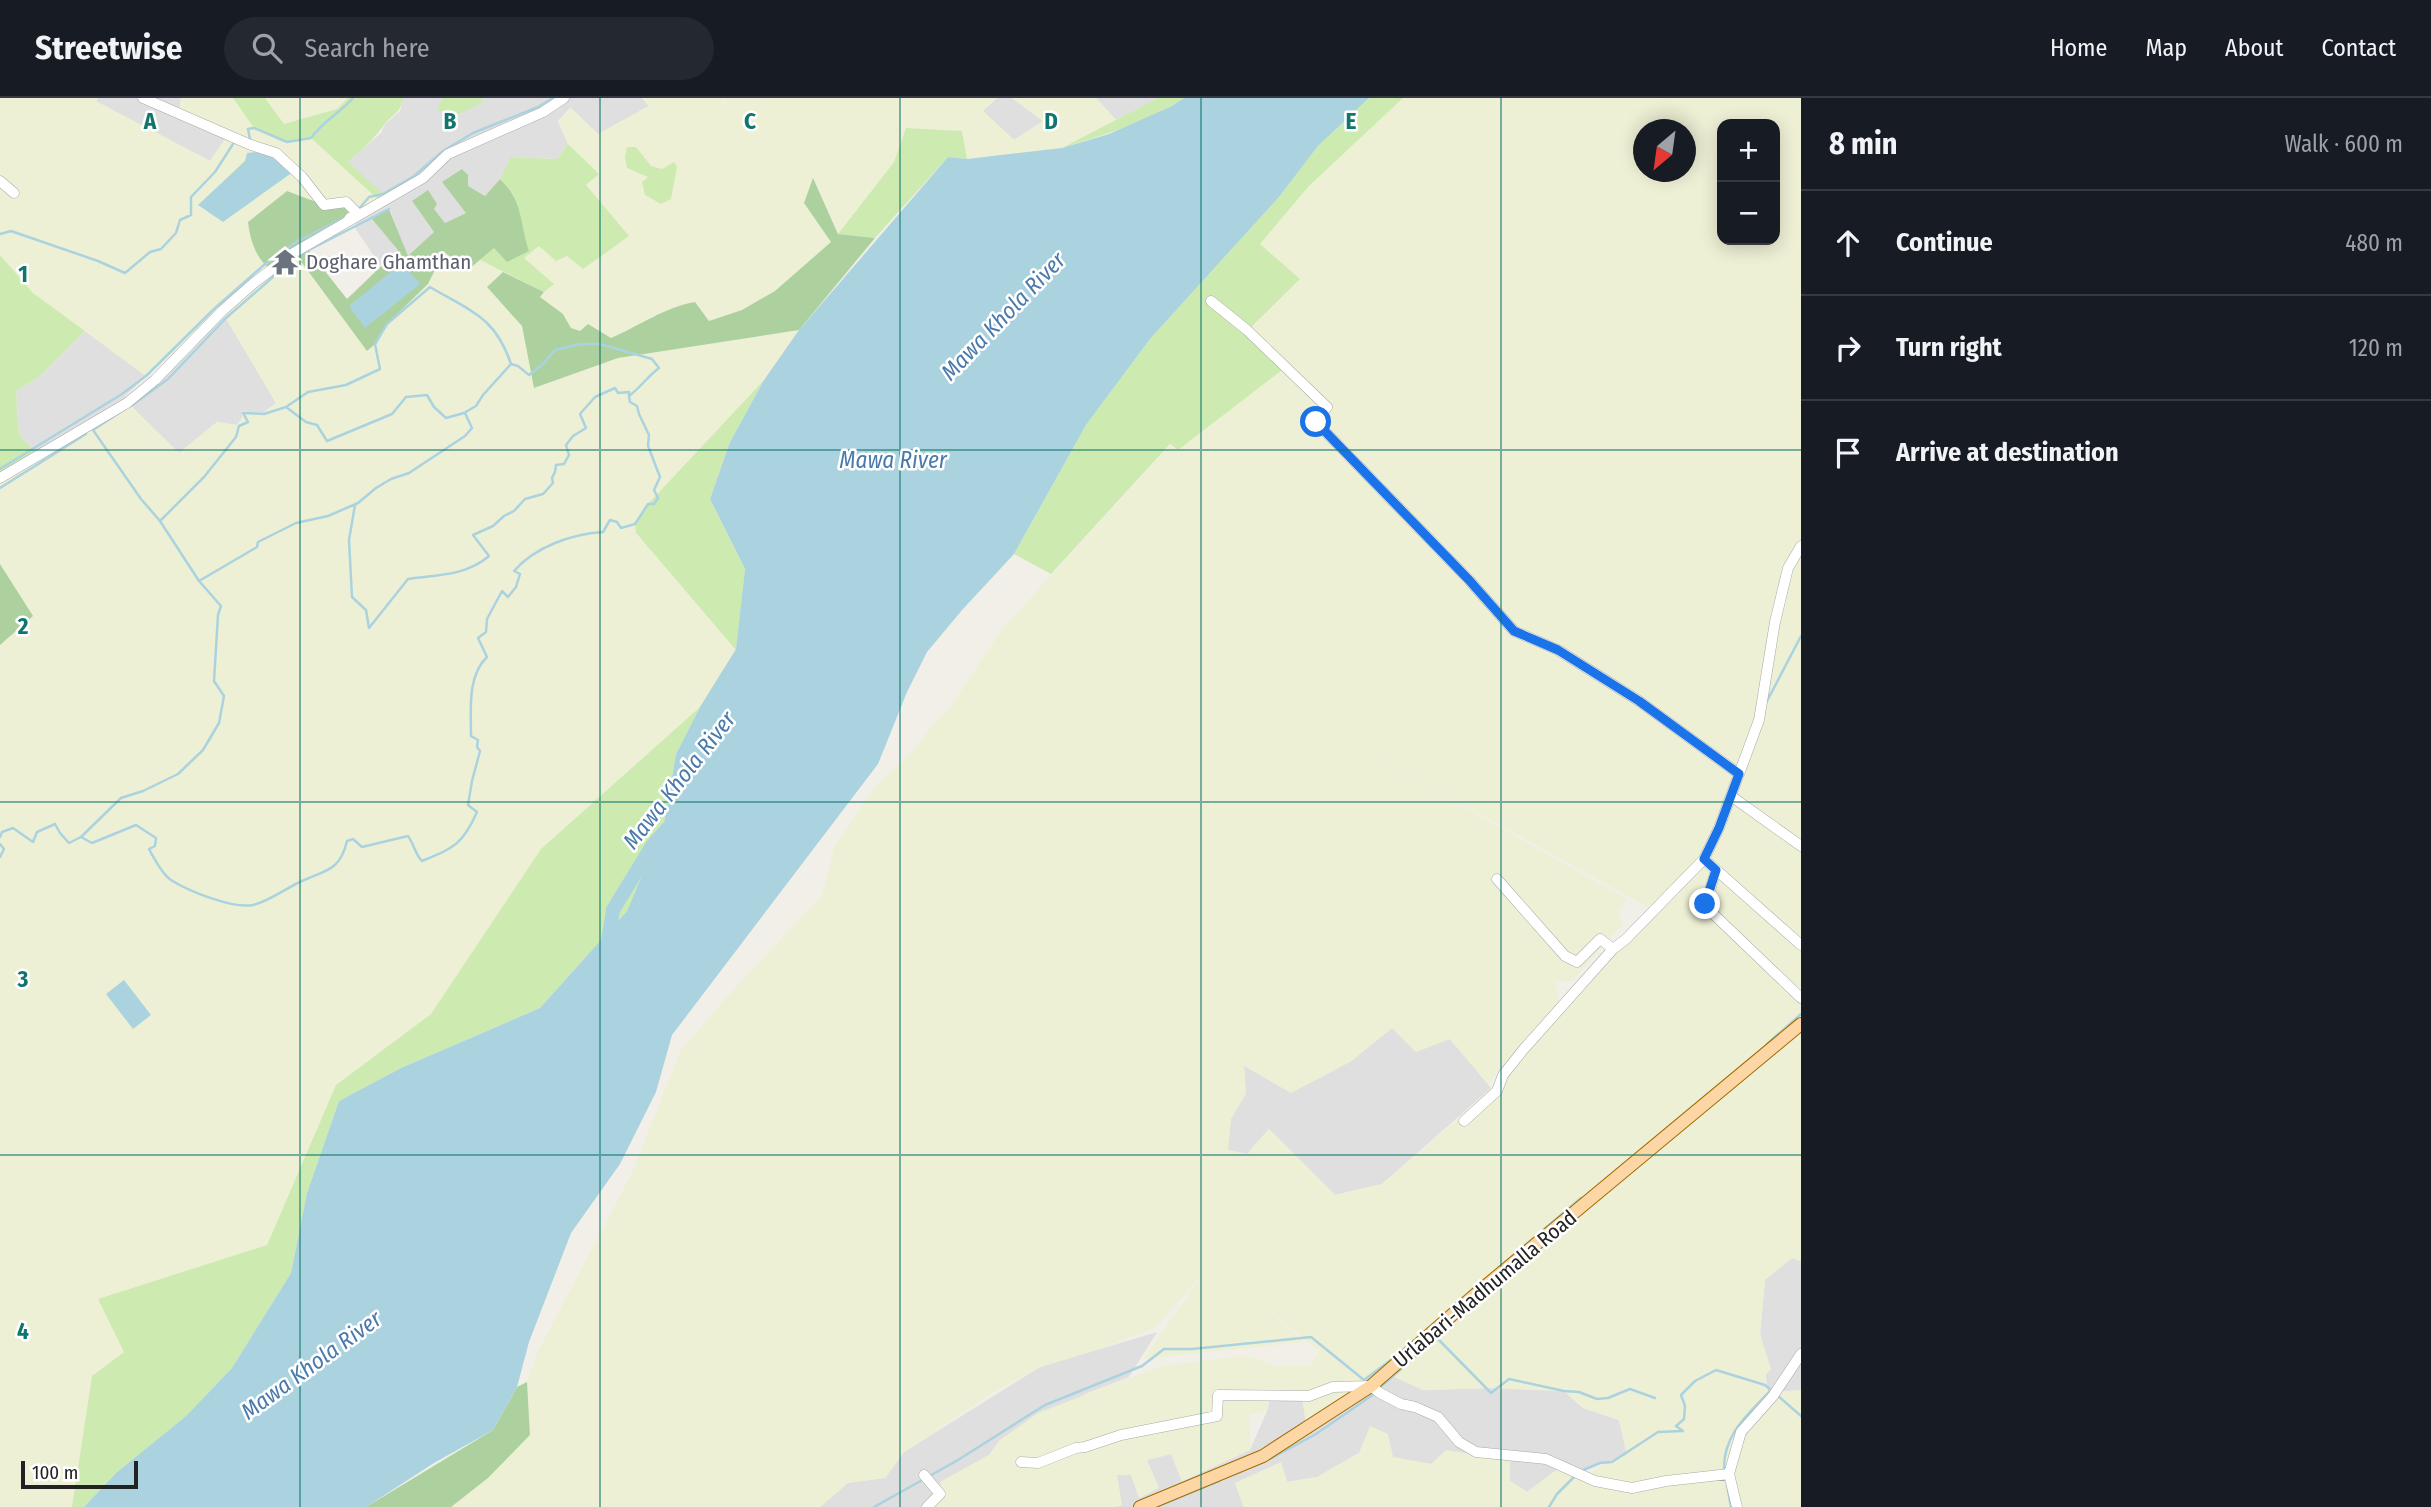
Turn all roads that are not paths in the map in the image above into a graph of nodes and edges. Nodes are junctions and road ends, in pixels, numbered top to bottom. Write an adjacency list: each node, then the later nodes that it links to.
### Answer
1 (142, 98): 5 (street)
2 (565, 98): 5 (street)
3 (0, 181): 4 (street)
4 (14, 193)
5 (339, 228): 7 (street)
6 (1211, 301): 9 (street)
7 (0, 478)
8 (1801, 546): 9 (street)
9 (1739, 774): 10 (street)
10 (1731, 796): 11 (street); 12 (street)
11 (1801, 846)
12 (1704, 859): 13 (street); 16 (street)
13 (1716, 870): 15 (street); 17 (street)
14 (1497, 879): 16 (street)
15 (1801, 945)
16 (1612, 949): 19 (street)
17 (1801, 998)
18 (1801, 1024): 21 (main road, Urlabari-Madhumalla Road)
19 (1464, 1121)
20 (1801, 1354): 23 (street)
21 (1371, 1386): 22 (street); 23 (street); 26 (main road, Urlabari-Madhumalla Road)
22 (1021, 1462)
23 (1729, 1474): 27 (street)
24 (924, 1475): 25 (street)
25 (928, 1507)
26 (1140, 1507)
27 (1737, 1507)

